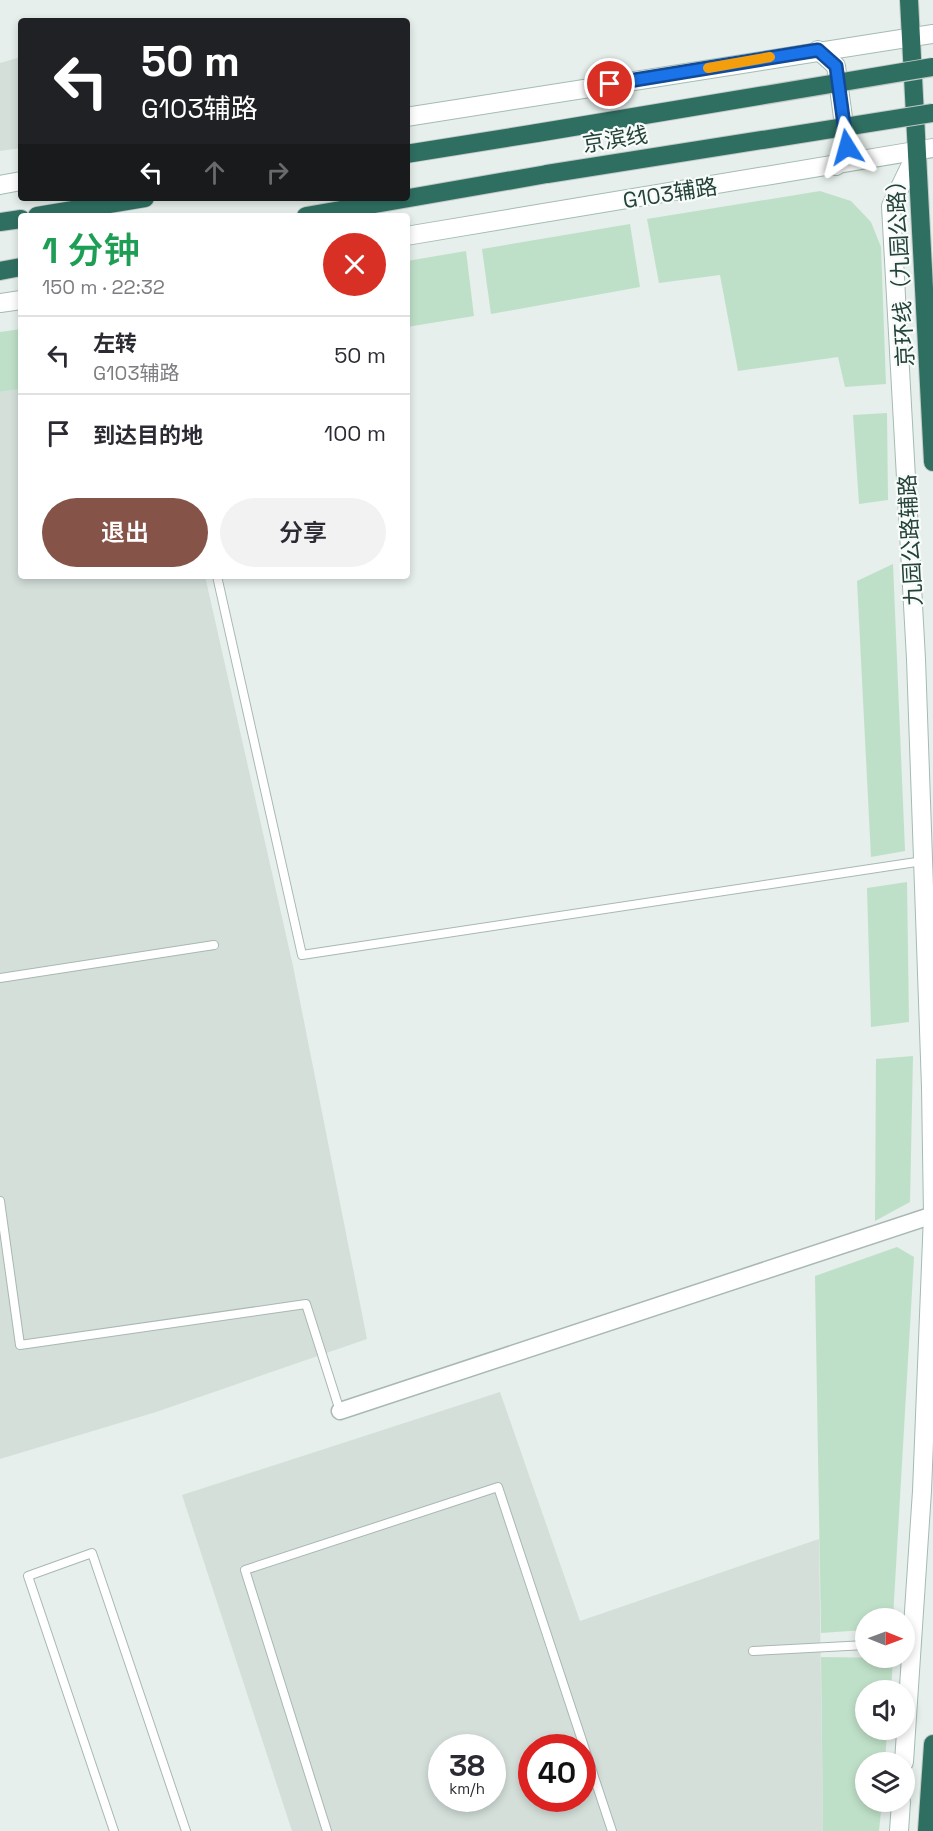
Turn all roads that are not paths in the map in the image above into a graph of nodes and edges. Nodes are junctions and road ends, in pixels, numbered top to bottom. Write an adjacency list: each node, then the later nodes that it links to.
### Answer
1 (909, 0): 3 (highway, 京环线（九园公路）)
2 (933, 34): 3 (street)
3 (911, 36): 4 (street); 8 (highway, 京环线（九园公路）)
4 (818, 50): 7 (street); 10 (street)
5 (933, 68): 9 (highway, 京滨线, bridge)
6 (933, 113): 13 (highway, 京滨线, bridge)
7 (410, 116)
8 (926, 149): 10 (street, G103辅路); 25 (highway, 京环线（九园公路）); 27 (street, 九园公路辅路)
9 (410, 153)
10 (836, 166): 20 (street, G103辅路)
11 (18, 182): 12 (street)
12 (0, 185)
13 (410, 198)
14 (127, 201): 16 (highway)
15 (392, 201): 17 (highway, 京滨线, bridge)
16 (55, 213)
17 (323, 213)
18 (18, 219): 19 (highway)
19 (0, 222)
20 (410, 235)
21 (18, 268): 22 (highway)
22 (0, 271)
23 (18, 300): 24 (street)
24 (0, 303)
25 (933, 462)
26 (218, 579): 27 (lane)
27 (924, 861): 31 (street, 九园公路辅路)
28 (214, 945): 29 (lane)
29 (0, 978)
30 (0, 1201): 32 (lane)
31 (933, 1215): 32 (street); 33 (street, 九园公路辅路)
32 (340, 1411)
33 (911, 1608)
34 (855, 1646): 35 (lane)
35 (753, 1651)
36 (907, 1668): 38 (street, 九园公路辅路)
37 (933, 1744): 45 (highway)
38 (904, 1752)
39 (900, 1812): 44 (street)
40 (114, 1831): 41 (lane)
41 (186, 1831)
42 (327, 1831): 43 (lane)
43 (612, 1831)
44 (898, 1831)
45 (927, 1831)

